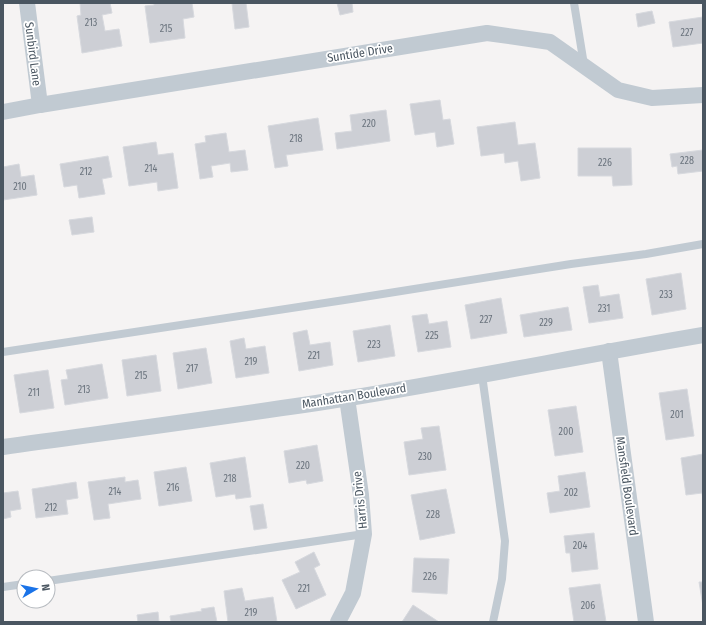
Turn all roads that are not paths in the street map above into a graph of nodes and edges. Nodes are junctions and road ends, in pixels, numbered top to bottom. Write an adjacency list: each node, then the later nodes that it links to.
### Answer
1 (27, 3): 5 (street, Sunbird Lane)
2 (574, 3): 3 (lane)
3 (584, 66): 4 (street, Suntide Drive); 5 (street, Suntide Drive)
4 (703, 94)
5 (40, 105): 6 (street, Suntide Drive)
6 (3, 112)
7 (703, 244): 10 (lane)
8 (703, 335): 9 (street, Manhattan Boulevard)
9 (609, 351): 11 (street, Manhattan Boulevard); 20 (street, Mansfield Boulevard)
10 (3, 352)
11 (482, 375): 12 (street, Manhattan Boulevard); 19 (lane)
12 (347, 398): 13 (street, Manhattan Boulevard); 14 (street, Harris Drive)
13 (3, 447)
14 (364, 534): 15 (lane); 18 (street, Harris Drive)
15 (56, 580)
16 (16, 585): 17 (lane)
17 (3, 587)
18 (338, 622)
19 (493, 622)
20 (646, 622)

